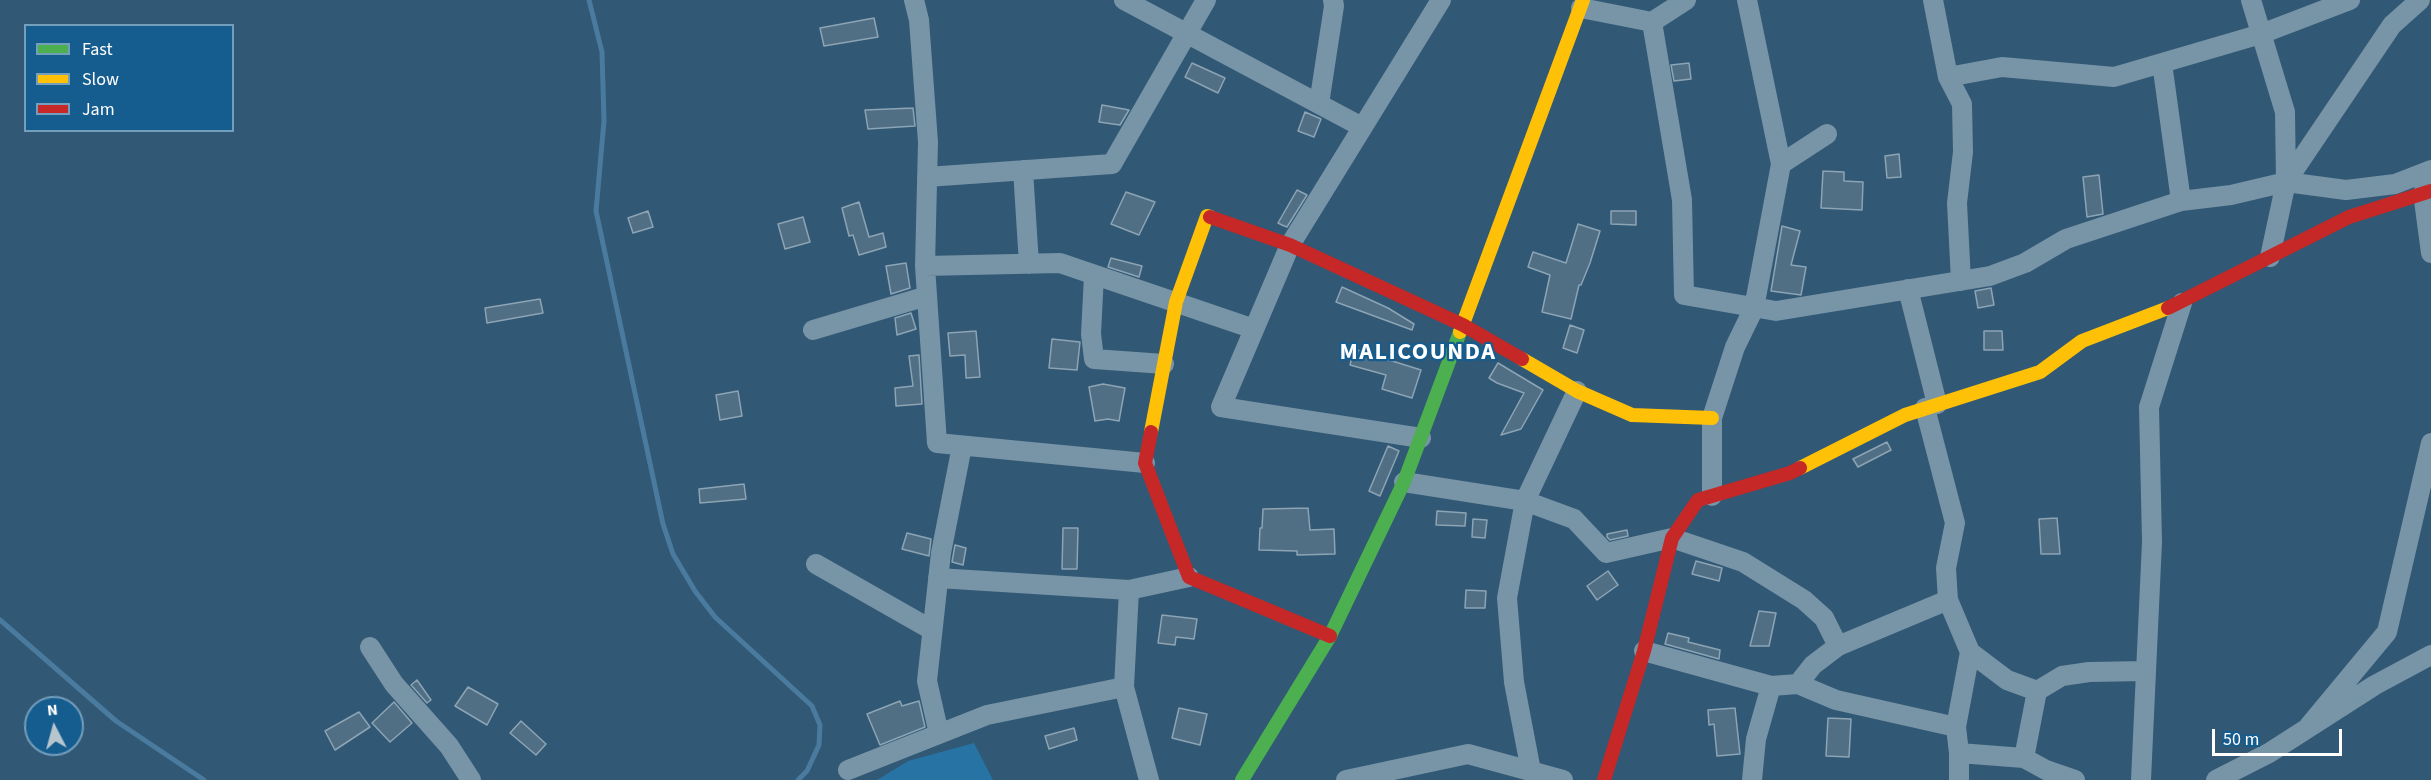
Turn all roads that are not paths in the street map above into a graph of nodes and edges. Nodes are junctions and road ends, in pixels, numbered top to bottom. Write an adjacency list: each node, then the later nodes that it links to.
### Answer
1 (914, 0): 24 (street)
2 (1124, 0): 14 (street)
3 (1206, 0): 14 (street)
4 (1441, 0): 19 (street)
5 (1686, 0): 13 (street)
6 (1747, 0): 21 (street)
7 (1933, 0): 17 (street)
8 (2251, 0): 15 (street)
9 (2350, 0): 15 (street)
10 (2420, 0): 25 (street)
11 (1334, 2): 18 (street)
12 (1582, 4): 13 (street); 40 (street)
13 (1652, 22): 39 (street)
14 (1187, 34): 18 (street); 22 (street)
15 (2261, 34): 16 (street); 25 (street)
16 (2162, 63): 17 (street); 27 (street)
17 (1948, 77): 34 (street)
18 (1319, 104): 19 (street)
19 (1362, 127): 28 (street)
20 (1827, 134): 21 (street)
21 (1781, 164): 39 (street)
22 (1023, 170): 24 (street); 31 (street)
23 (2431, 170): 25 (street)
24 (927, 177): 32 (street)
25 (2286, 182): 27 (street); 30 (street)
26 (2428, 188): 29 (street); 30 (street)
27 (2181, 201): 34 (street)
28 (1290, 245): 37 (street); 40 (street); 41 (street)
29 (2431, 253)
30 (2270, 257): 38 (street)
31 (1029, 264): 32 (street); 33 (street)
32 (925, 266): 36 (street)
33 (1094, 275): 37 (street); 43 (street)
34 (1961, 281): 35 (street)
35 (1908, 289): 39 (street); 45 (street)
36 (927, 297): 42 (street); 49 (street)
37 (1176, 302): 41 (street); 43 (street)
38 (2182, 303): 45 (street); 67 (street)
39 (1754, 308): 46 (street)
40 (1463, 325): 44 (street); 47 (street)
41 (1254, 329): 47 (street)
42 (813, 330)
43 (1164, 364): 50 (street)
44 (1577, 391): 46 (street); 53 (street)
45 (1931, 406): 52 (street); 59 (street)
46 (1712, 418): 52 (street)
47 (1421, 438): 51 (street)
48 (2431, 443): 72 (street)
49 (962, 446): 50 (street); 57 (street)
50 (1145, 464): 56 (street)
51 (1404, 482): 53 (street); 61 (street)
52 (1712, 496): 54 (street)
53 (1525, 501): 54 (street); 78 (street)
54 (1672, 538): 62 (street); 64 (street)
55 (816, 564): 60 (street)
56 (1189, 577): 58 (street); 61 (street)
57 (938, 578): 58 (street); 60 (street)
58 (1129, 590): 70 (street)
59 (1948, 600): 62 (street); 65 (street)
60 (933, 630): 74 (street)
61 (1330, 636): 81 (street)
62 (1838, 646): 68 (street)
63 (370, 647): 79 (street)
64 (1644, 651): 69 (street); 84 (street)
65 (1970, 652): 71 (street); 73 (street)
66 (2431, 655): 72 (street)
67 (2145, 671): 71 (street); 88 (street)
68 (1798, 684): 69 (street); 73 (street)
69 (1771, 686): 85 (street)
70 (1124, 687): 74 (street); 80 (street)
71 (2037, 691): 76 (street)
72 (2309, 726): 89 (street)
73 (1956, 727): 75 (street)
74 (939, 734): 77 (street)
75 (1959, 753): 76 (street); 86 (street)
76 (2024, 758): 87 (street)
77 (848, 770)
78 (1531, 771): 82 (street); 83 (street)
79 (471, 780)
80 (1149, 780)
81 (1242, 780)
82 (1346, 780)
83 (1563, 780)
84 (1604, 780)
85 (1752, 780)
86 (1959, 780)
87 (2075, 780)
88 (2141, 780)
89 (2216, 780)

